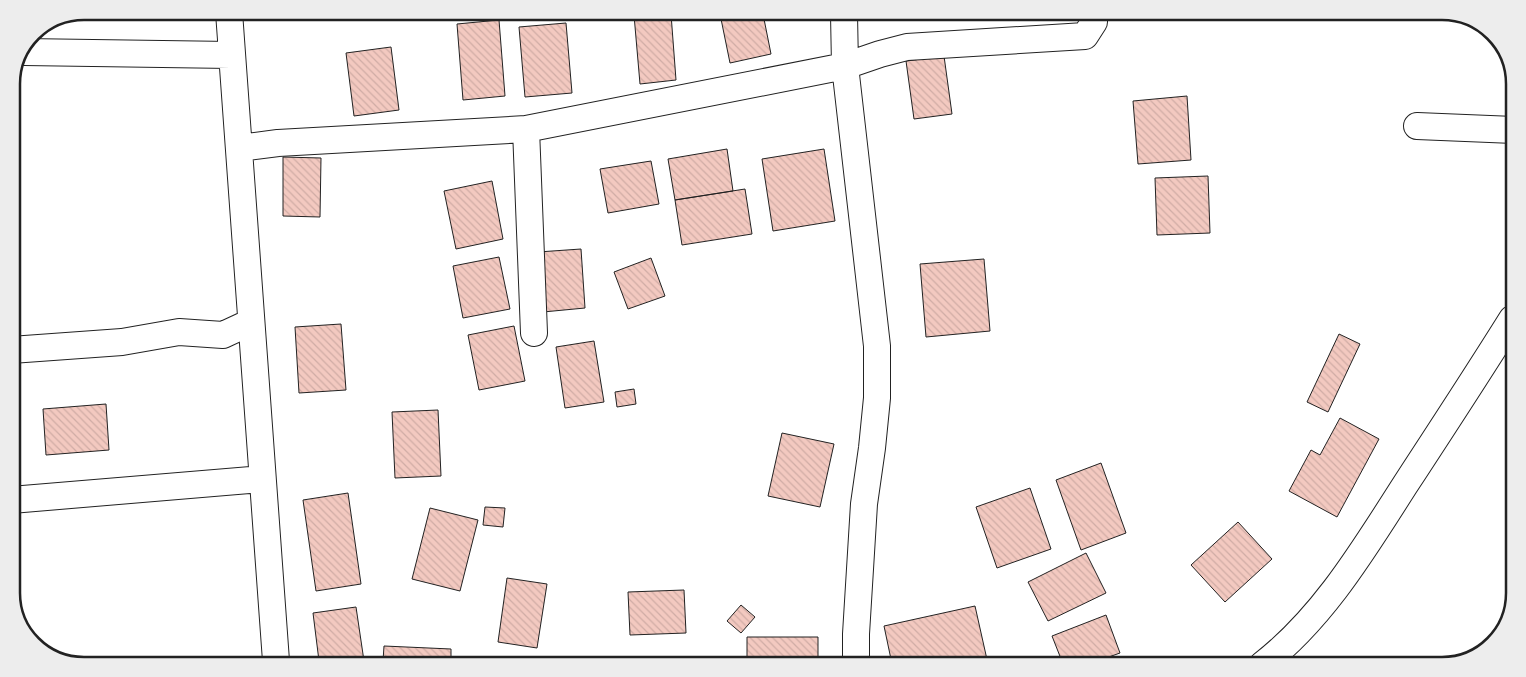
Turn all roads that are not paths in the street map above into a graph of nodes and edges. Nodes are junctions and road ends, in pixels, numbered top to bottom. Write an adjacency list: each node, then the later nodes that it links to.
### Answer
1 (229, 20): 5 (street)
2 (844, 20): 6 (street)
3 (1094, 20): 6 (street)
4 (29, 52): 5 (street)
5 (231, 55): 10 (street)
6 (845, 66): 8 (street); 18 (street)
7 (1417, 126): 9 (street)
8 (526, 129): 10 (street); 12 (street)
9 (1506, 130)
10 (239, 148): 11 (street)
11 (251, 322): 14 (street); 15 (street)
12 (534, 334)
13 (1506, 336): 19 (street)
14 (20, 349)
15 (262, 479): 16 (street); 17 (street)
16 (20, 499)
17 (276, 657)
18 (856, 657)
19 (1273, 657)

